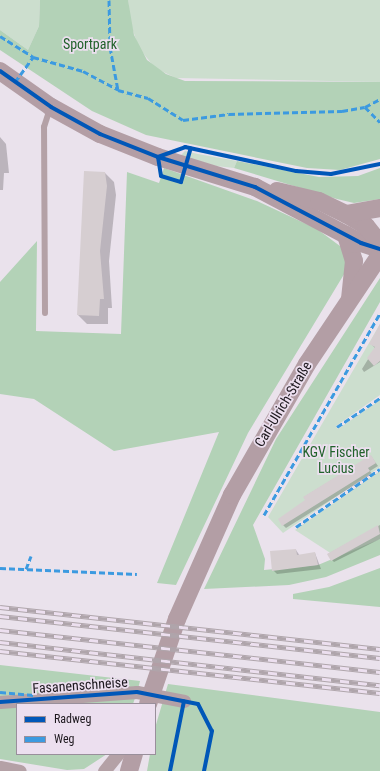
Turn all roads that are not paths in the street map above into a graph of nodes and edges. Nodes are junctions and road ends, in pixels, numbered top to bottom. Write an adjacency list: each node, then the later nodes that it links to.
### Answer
1 (0, 71): 2 (street)
2 (51, 107): 3 (street); 11 (lane)
3 (255, 187): 5 (street); 6 (street)
4 (380, 208): 5 (street)
5 (346, 214): 7 (street)
6 (346, 235): 8 (street); 10 (street)
7 (380, 244)
8 (380, 249)
9 (380, 256): 10 (street, Carl-Ulrich-Straße)
10 (350, 298): 14 (street, Carl-Ulrich-Straße)
11 (45, 313)
12 (184, 701): 13 (street, Fasanenschneise)
13 (0, 702)
14 (148, 703)
15 (117, 755): 19 (street)
16 (134, 755): 20 (street)
17 (0, 767): 18 (street)
18 (20, 771)
19 (104, 771)
20 (129, 771)

